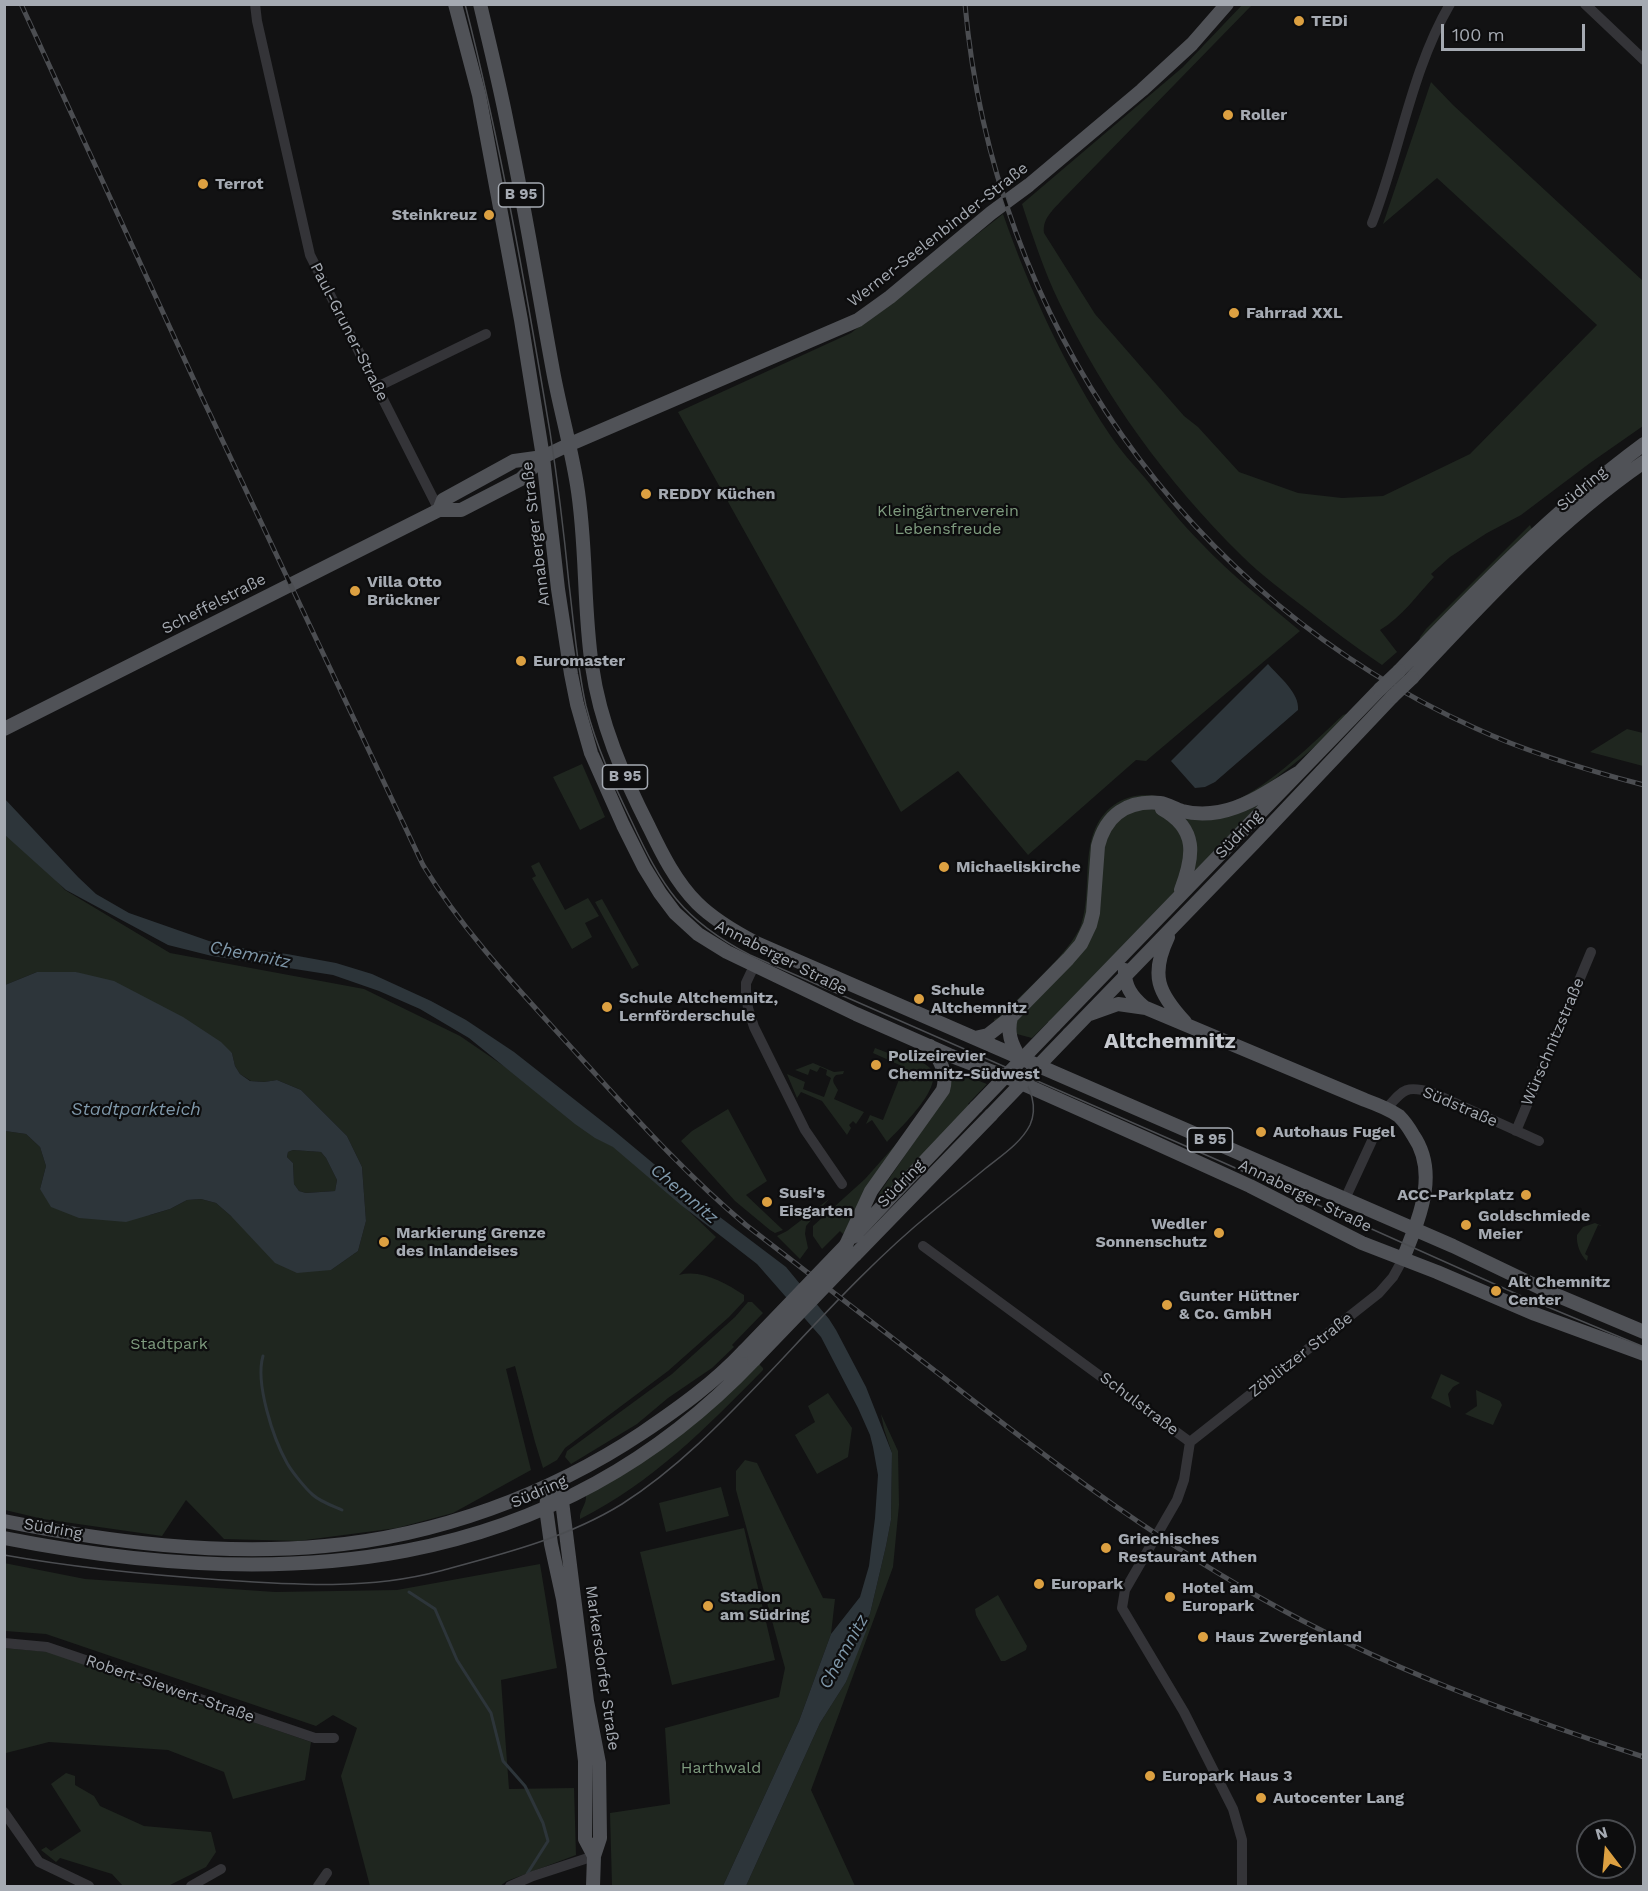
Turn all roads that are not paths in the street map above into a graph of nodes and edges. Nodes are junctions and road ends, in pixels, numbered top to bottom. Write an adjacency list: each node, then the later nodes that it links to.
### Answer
1 (255, 4): 10 (street, Paul-Gruner-Straße)
2 (455, 4): 13 (main road, Annaberger Straße / B 95)
3 (480, 4): 12 (main road, Annaberger Straße / B 95)
4 (1227, 4): 12 (main road, Werner-Seelenbinder-Straße)
5 (1450, 4): 8 (street)
6 (1585, 4): 7 (street)
7 (1644, 60)
8 (1372, 223)
9 (486, 334): 10 (street)
10 (377, 387): 15 (street, Paul-Gruner-Straße)
11 (1644, 444): 16 (main road, Südring, bridge)
12 (563, 448): 13 (main road, Scheffelstraße); 30 (main road, Annaberger Straße / B 95)
13 (543, 457): 15 (main road, Scheffelstraße); 24 (main road, Annaberger Straße / B 95)
14 (1644, 462): 16 (main road, Südring, bridge)
15 (439, 510): 17 (main road, Scheffelstraße)
16 (1386, 693): 18 (main road, Südring); 21 (main road, Südring)
17 (4, 729)
18 (1298, 772): 19 (main road); 20 (main road, Südring)
19 (1149, 803): 20 (main road); 28 (main road)
20 (1179, 895): 22 (main road, Südring)
21 (1173, 927): 25 (main road, Südring); 29 (main road)
22 (1143, 934): 25 (main road); 41 (main road, Südring, bridge)
23 (1590, 952): 34 (street, Würschnitzstraße)
24 (754, 966): 31 (main road, Annaberger Straße / B 95); 37 (street)
25 (1125, 977): 26 (main road); 27 (main road, Südring)
26 (1146, 1008): 27 (main road); 29 (main road)
27 (1090, 1014): 41 (main road, Südring, bridge)
28 (1011, 1017): 30 (main road); 32 (main road)
29 (1189, 1026): 33 (main road)
30 (975, 1038): 32 (main road, Annaberger Straße / B 95)
31 (930, 1046): 41 (main road); 42 (main road, Annaberger Straße / B 95)
32 (1019, 1058): 38 (main road, Annaberger Straße / B 95)
33 (1386, 1109): 34 (street, Südstraße); 39 (main road)
34 (1516, 1131): 36 (street, Südstraße)
35 (1376, 1132): 38 (street)
36 (1539, 1142)
37 (842, 1184)
38 (1345, 1199): 39 (main road, Annaberger Straße / B 95)
39 (1414, 1229): 42 (main road); 43 (main road, Annaberger Straße / B 95)
40 (924, 1246): 46 (street, Schulstraße)
41 (851, 1250): 45 (main road, Südring, bridge)
42 (1402, 1260): 44 (main road, Annaberger Straße / B 95); 46 (street, Zöblitzer Straße)
43 (1644, 1332)
44 (1644, 1354)
45 (749, 1355): 47 (main road, Südring); 48 (main road, Südring)
46 (1190, 1442): 63 (street, Schulstraße)
47 (549, 1487): 48 (main road); 49 (main road, Markersdorfer Straße); 50 (main road, Südring)
48 (562, 1501): 49 (main road, Südring); 55 (main road, Markersdorfer Straße)
49 (546, 1508): 51 (main road, Südring); 55 (main road, Markersdorfer Straße)
50 (4, 1521)
51 (4, 1538)
52 (4, 1643): 53 (street, Robert-Siewert-Straße)
53 (334, 1738)
54 (4, 1812): 58 (street)
55 (594, 1856): 61 (street); 62 (main road)
56 (221, 1869): 59 (street)
57 (327, 1873): 60 (street)
58 (89, 1887)
59 (191, 1887)
60 (318, 1887)
61 (510, 1887)
62 (593, 1887)
63 (1242, 1887)

